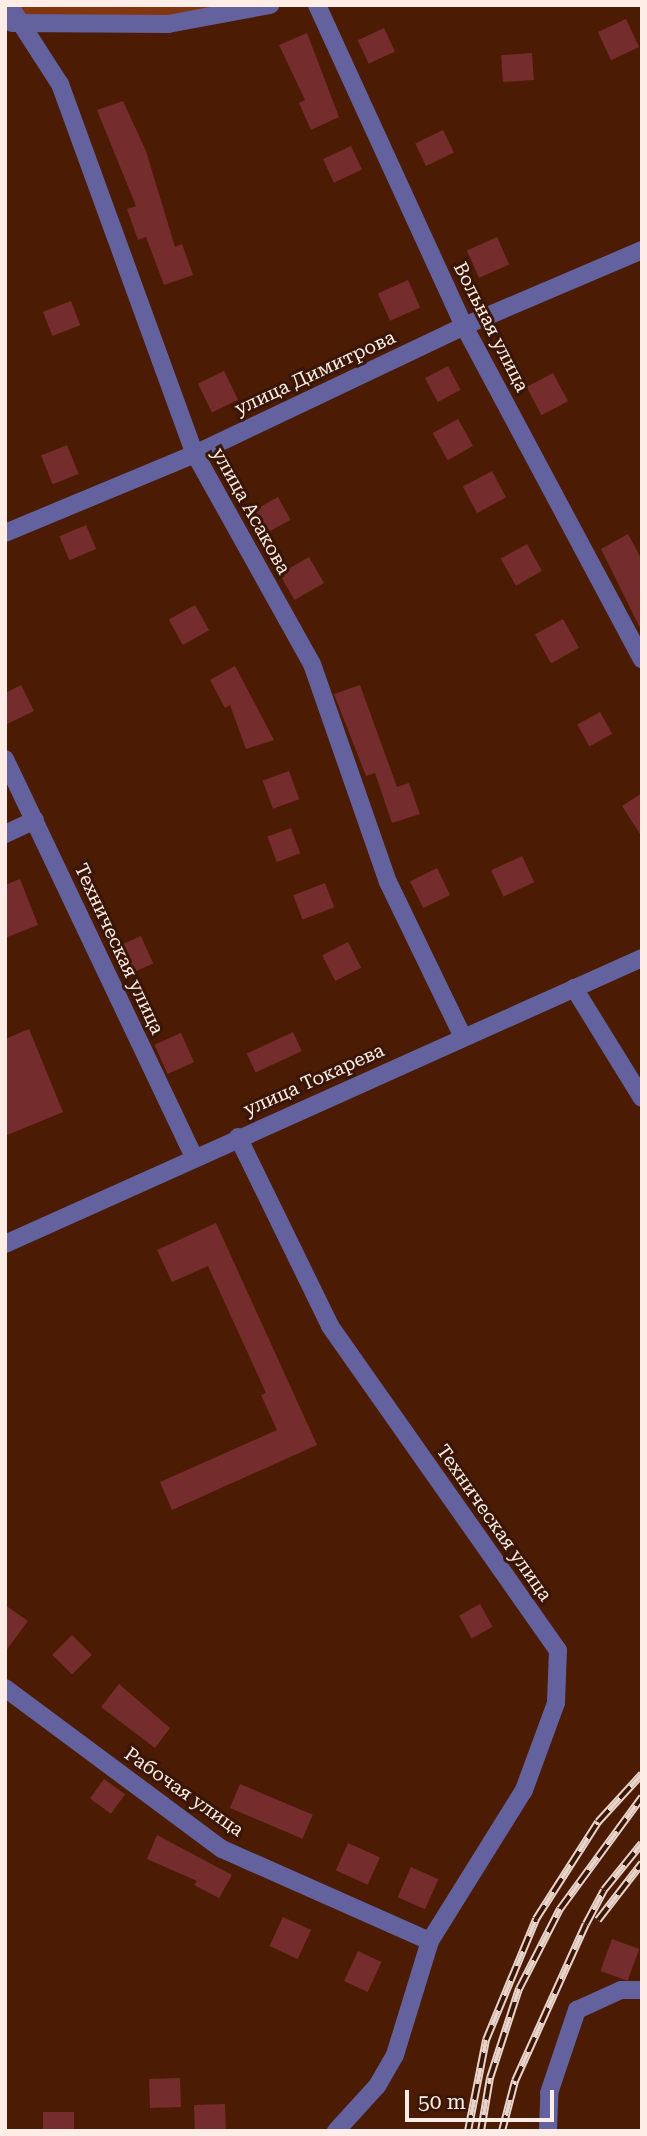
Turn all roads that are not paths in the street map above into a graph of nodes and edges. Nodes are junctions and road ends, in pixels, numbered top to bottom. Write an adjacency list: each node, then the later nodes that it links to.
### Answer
1 (9, 5): 4 (street, улица Асакова)
2 (270, 5): 4 (street)
3 (317, 5): 6 (street, Вольная улица)
4 (12, 23): 7 (street, улица Асакова)
5 (642, 250): 6 (street, улица Димитрова)
6 (464, 326): 7 (street, улица Димитрова); 9 (street, Вольная улица)
7 (195, 454): 8 (street, улица Димитрова); 15 (street, улица Асакова)
8 (5, 533)
9 (642, 660)
10 (5, 760): 11 (street, Техническая улица)
11 (35, 820): 12 (street); 18 (street, Техническая улица)
12 (5, 834)
13 (642, 958): 14 (street, улица Токарева)
14 (574, 988): 15 (street, улица Токарева); 16 (street)
15 (463, 1035): 17 (street, улица Токарева)
16 (642, 1098)
17 (238, 1137): 18 (street, улица Токарева); 21 (street, Техническая улица)
18 (194, 1157): 19 (street, улица Токарева)
19 (5, 1244)
20 (5, 1688): 21 (street, Рабочая улица)
21 (429, 1941): 23 (street, Техническая улица)
22 (642, 1990): 24 (street)
23 (336, 2131)
24 (548, 2131)

